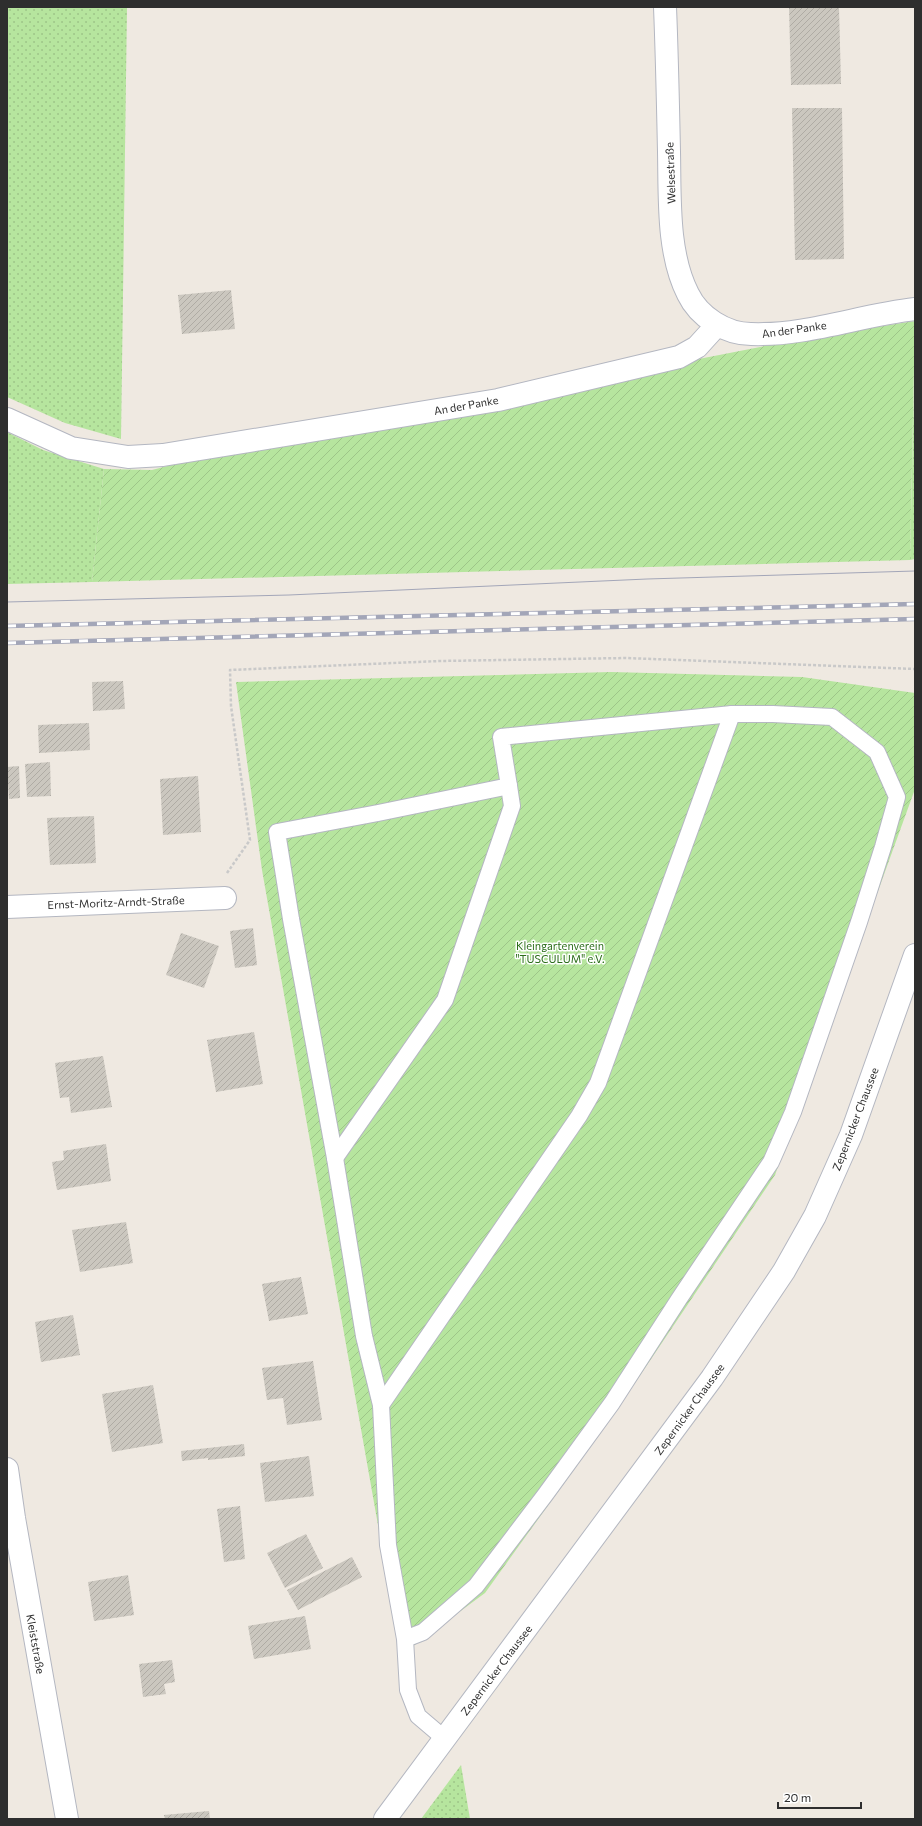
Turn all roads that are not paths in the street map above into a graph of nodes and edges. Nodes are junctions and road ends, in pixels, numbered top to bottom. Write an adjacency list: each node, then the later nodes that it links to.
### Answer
1 (666, 7): 3 (street, Welsestraße)
2 (915, 309): 3 (street, An der Panke)
3 (717, 325): 4 (street, An der Panke)
4 (7, 419)
5 (732, 714): 6 (lane); 11 (lane); 13 (lane)
6 (509, 786): 10 (lane); 10 (lane)
7 (225, 898): 8 (street, Ernst-Moritz-Arndt-Straße)
8 (7, 907)
9 (915, 956): 14 (street, Zepernicker Chaussee)
10 (335, 1158): 11 (lane)
11 (381, 1405): 13 (lane)
12 (7, 1469): 15 (street, Kleiststraße)
13 (405, 1639): 14 (lane)
14 (445, 1739): 16 (street, Zepernicker Chaussee)
15 (67, 1819)
16 (385, 1819)

